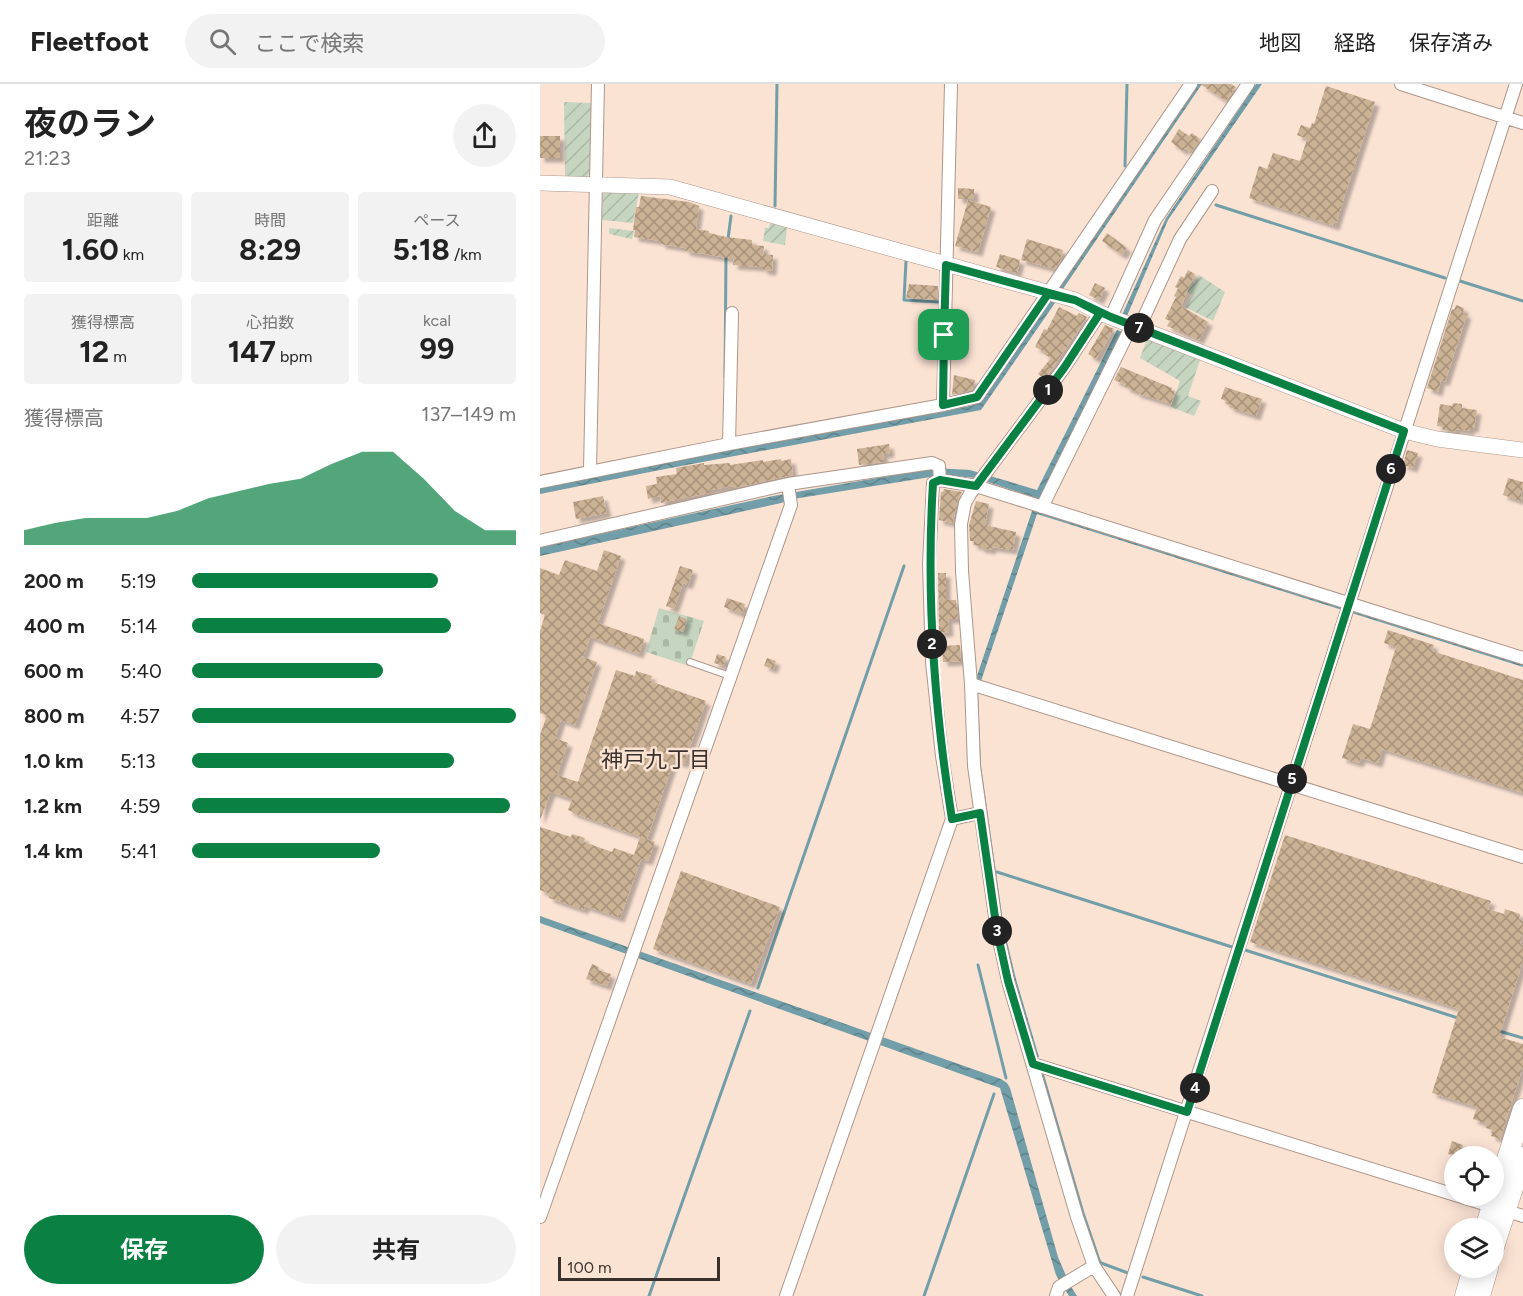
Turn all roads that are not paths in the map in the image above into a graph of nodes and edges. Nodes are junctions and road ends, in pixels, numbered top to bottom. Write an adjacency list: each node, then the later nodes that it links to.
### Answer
1 (598, 84): 10 (street)
2 (951, 84): 12 (street)
3 (1191, 84): 13 (street)
4 (1248, 84): 15 (street)
5 (1401, 84): 7 (street)
6 (1516, 84): 7 (street)
7 (1506, 117): 8 (street); 18 (street)
8 (1523, 123)
9 (540, 183): 10 (street)
10 (595, 184): 12 (street); 21 (street)
11 (1212, 191): 16 (street)
12 (946, 265): 13 (street); 17 (street)
13 (1048, 294): 15 (street); 17 (street)
14 (732, 314): 19 (street)
15 (1106, 315): 16 (street); 24 (street)
16 (1136, 326): 18 (street); 26 (street)
17 (943, 405): 19 (street)
18 (1404, 431): 20 (street); 28 (street)
19 (729, 444): 21 (street)
20 (1523, 450)
21 (590, 470): 23 (street)
22 (939, 475): 24 (street); 25 (street); 35 (street)
23 (540, 482)
24 (977, 484): 26 (street); 32 (street)
25 (789, 492): 27 (street); 31 (street)
26 (1042, 507): 28 (street)
27 (540, 541)
28 (1347, 608): 29 (street); 33 (street)
29 (1523, 658)
30 (690, 662): 31 (lane)
31 (731, 676): 42 (street)
32 (971, 684): 33 (street); 34 (street)
33 (1290, 786): 36 (street); 39 (street)
34 (980, 813): 35 (street); 37 (street)
35 (952, 819): 47 (street)
36 (1523, 857)
37 (1033, 1064): 39 (street); 43 (street)
38 (1523, 1108): 41 (main road)
39 (1187, 1112): 41 (street); 49 (street)
40 (1523, 1157): 41 (main road)
41 (1506, 1211)
42 (540, 1217)
43 (1094, 1266): 46 (street); 48 (street)
44 (1470, 1278): 50 (main road)
45 (1485, 1278): 51 (main road)
46 (1062, 1287)
47 (786, 1296)
48 (1114, 1296)
49 (1127, 1296)
50 (1465, 1296)
51 (1480, 1296)

